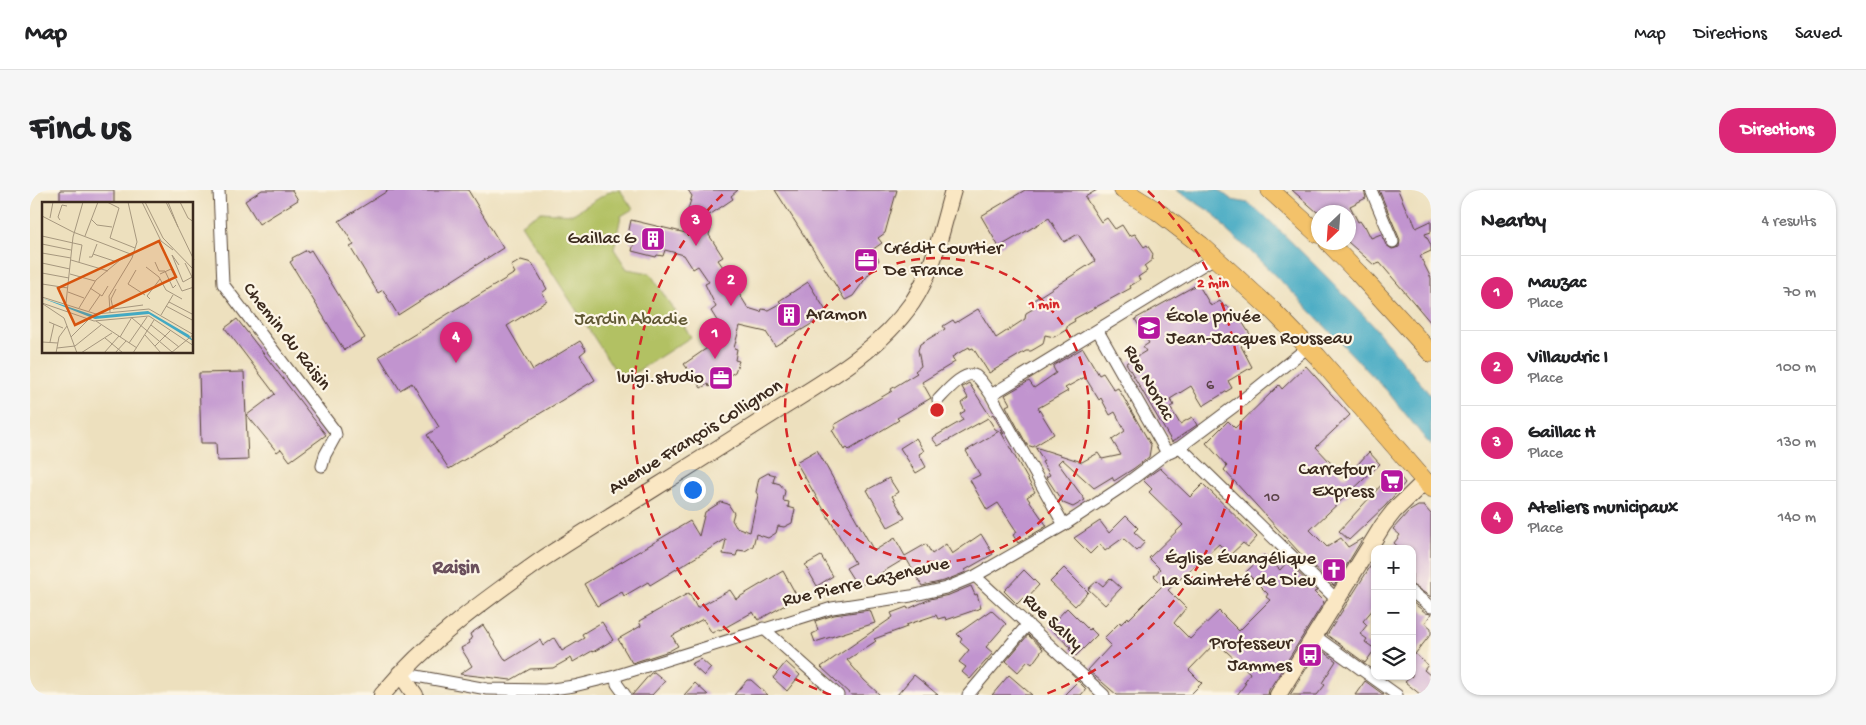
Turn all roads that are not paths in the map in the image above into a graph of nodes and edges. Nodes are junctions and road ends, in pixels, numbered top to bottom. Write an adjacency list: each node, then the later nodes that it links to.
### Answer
1 (219, 190): 17 (street, Chemin du Raisin)
2 (953, 190): 29 (street, Avenue François Collignon)
3 (1123, 190): 9 (main road)
4 (1270, 190): 6 (main road)
5 (1371, 190): 7 (street)
6 (1311, 228)
7 (1393, 242)
8 (1336, 250): 12 (main road)
9 (1216, 258): 10 (street); 11 (main road)
10 (1098, 331): 13 (street); 16 (street, Rue Noriac)
11 (1308, 347): 15 (street, Rue Pierre Cazeneuve); 18 (main road)
12 (1431, 353)
13 (991, 395): 14 (street); 19 (street)
14 (938, 400)
15 (1180, 447): 16 (street, Rue Pierre Cazeneuve); 24 (street)
16 (1168, 454): 19 (street, Rue Pierre Cazeneuve)
17 (322, 466)
18 (1428, 484): 20 (street)
19 (1064, 525): 22 (street, Rue Pierre Cazeneuve)
20 (1376, 545)
21 (1371, 558): 24 (street)
22 (975, 576): 26 (street, Rue Salvy); 27 (street, Rue Pierre Cazeneuve)
23 (1416, 595): 25 (street)
24 (1337, 600): 28 (street)
25 (1431, 607)
26 (1028, 624): 35 (street); 36 (street, Rue Salvy)
27 (763, 628): 30 (street, Rue Pierre Cazeneuve); 34 (street)
28 (1314, 636): 37 (street); 38 (street)
29 (400, 673): 30 (street, Rue Pierre Cazeneuve); 31 (street); 32 (street)
30 (615, 676): 33 (street)
31 (382, 695)
32 (415, 695)
33 (625, 695)
34 (838, 695)
35 (968, 695)
36 (1104, 695)
37 (1278, 695)
38 (1397, 695)

